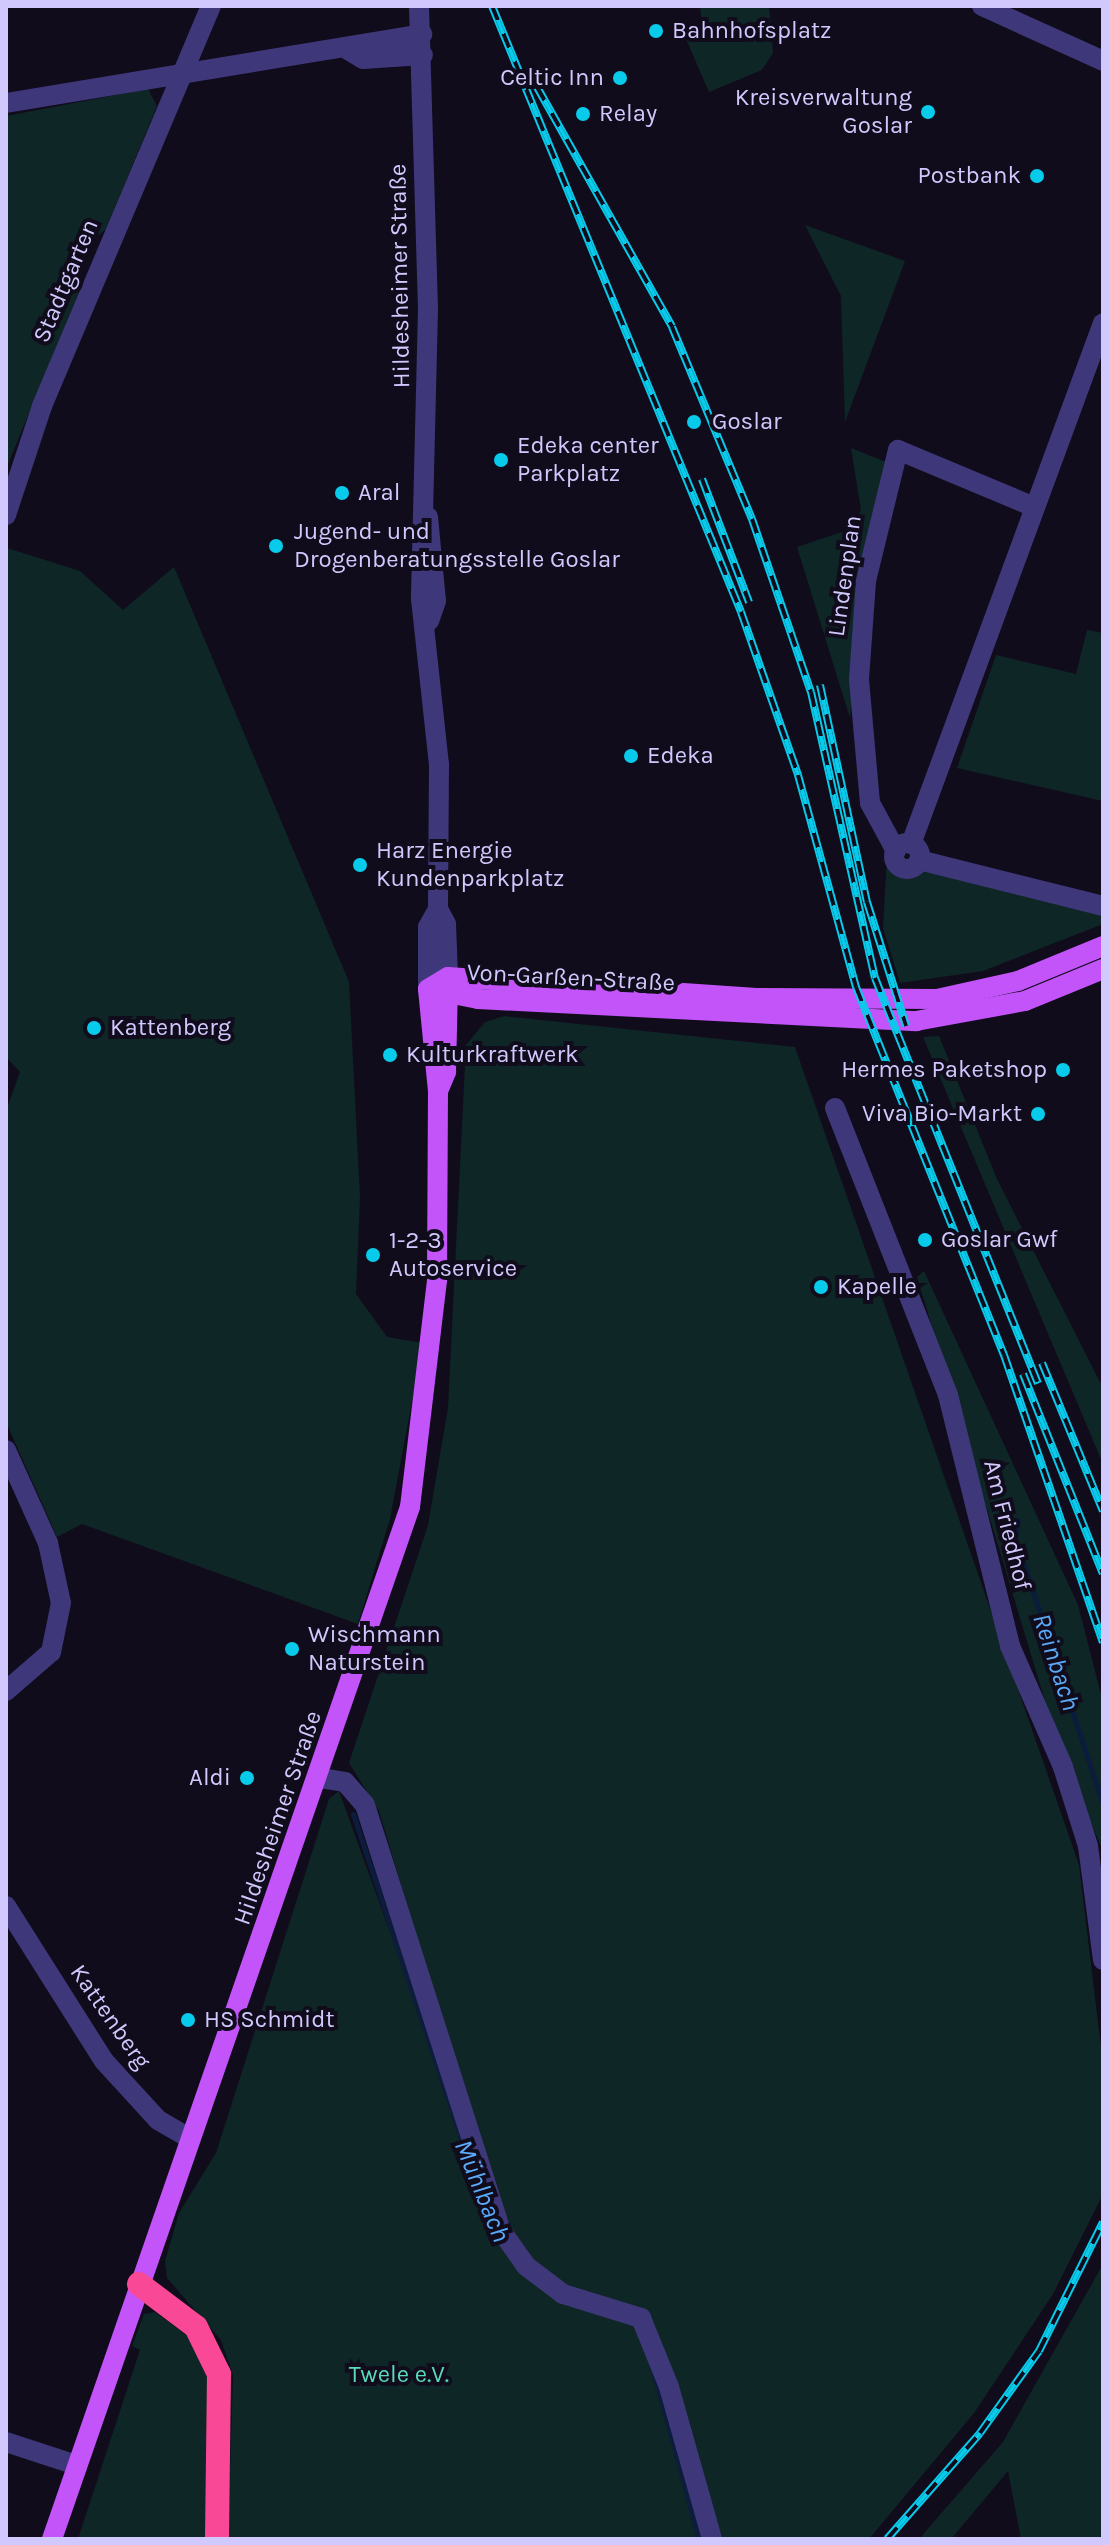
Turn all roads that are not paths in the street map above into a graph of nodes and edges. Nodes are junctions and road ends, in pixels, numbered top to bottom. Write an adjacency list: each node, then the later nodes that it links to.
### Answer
1 (211, 6): 8 (street, Stadtgarten)
2 (419, 6): 4 (street, Hildesheimer Straße)
3 (982, 6): 7 (street)
4 (422, 34): 5 (street); 6 (street, Hildesheimer Straße)
5 (348, 50): 6 (street); 8 (street)
6 (423, 55): 15 (street, Hildesheimer Straße)
7 (1100, 55)
8 (181, 70): 9 (street); 12 (street, Stadtgarten)
9 (6, 103)
10 (1103, 323): 11 (street)
11 (1034, 507): 13 (street); 13 (street, Lindenplan)
12 (6, 515)
13 (909, 852): 14 (street)
14 (1103, 906)
15 (438, 909): 18 (street, Hildesheimer Straße); 19 (street, Hildesheimer Straße)
16 (1103, 946): 18 (main road, Von-Garßen-Straße)
17 (1103, 969): 18 (main road, Von-Garßen-Straße)
18 (448, 987): 19 (main road, Von-Garßen-Straße); 20 (main road, Hildesheimer Straße)
19 (428, 989): 20 (main road, Hildesheimer Straße)
20 (438, 1091): 24 (main road, Hildesheimer Straße)
21 (835, 1108): 26 (street, Am Friedhof)
22 (6, 1450): 23 (street)
23 (6, 1691)
24 (320, 1778): 27 (main road, Hildesheimer Straße); 33 (street)
25 (6, 1906): 27 (street, Kattenberg)
26 (1103, 1960)
27 (191, 2139): 28 (main road, Hildesheimer Straße)
28 (139, 2284): 30 (main road, Hildesheimer Straße); 32 (highway)
29 (6, 2442): 30 (street)
30 (76, 2465): 31 (main road, Hildesheimer Straße)
31 (52, 2539)
32 (217, 2539)
33 (712, 2539)

